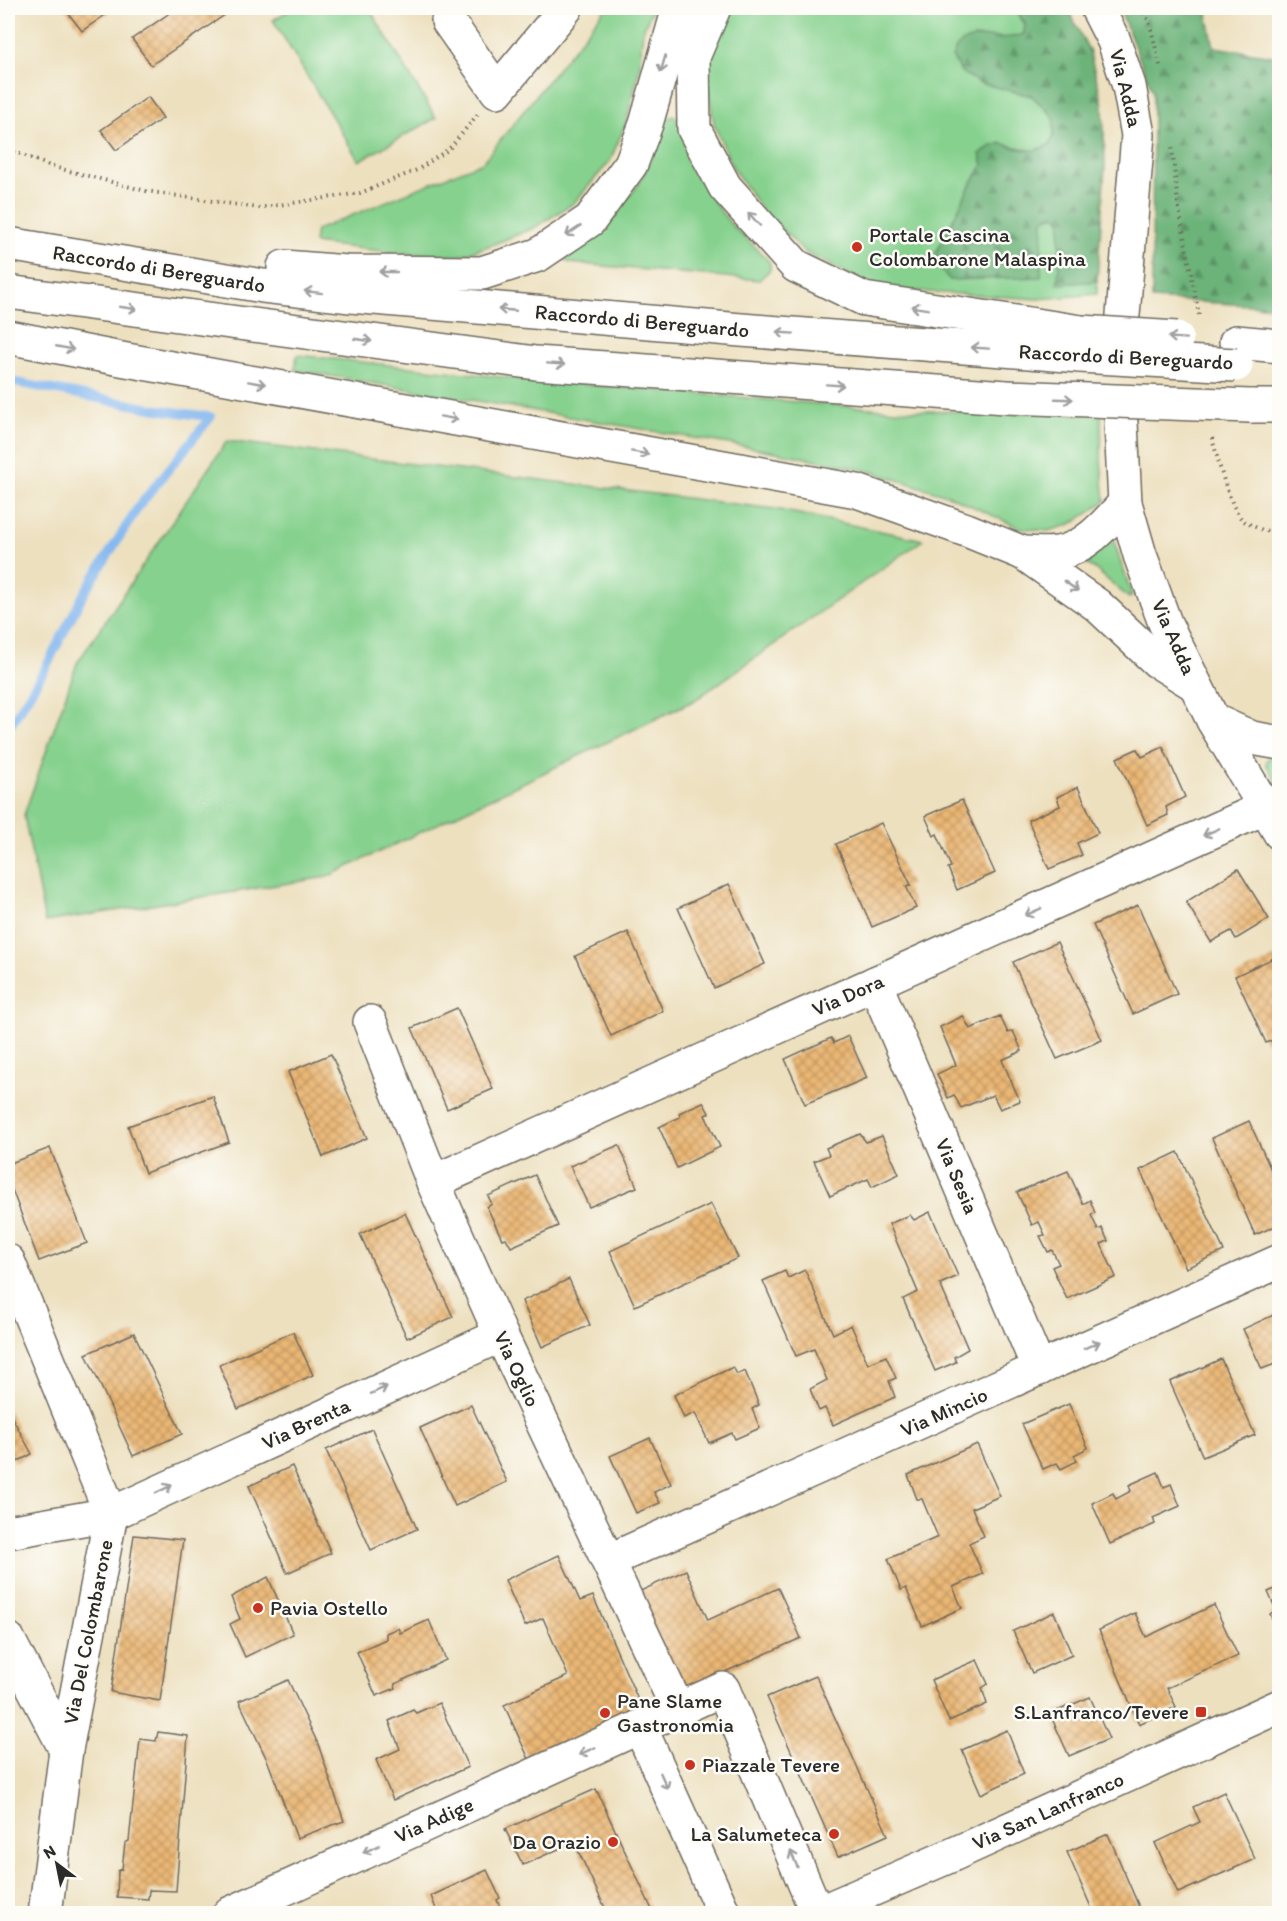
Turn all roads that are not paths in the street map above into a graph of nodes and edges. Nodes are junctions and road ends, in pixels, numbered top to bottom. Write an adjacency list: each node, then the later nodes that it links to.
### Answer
1 (566, 8): 5 (main road)
2 (679, 8): 6 (main road, one-way to 6)
3 (714, 8): 10 (main road, one-way to 3)
4 (1097, 8): 8 (main road, Via Adda)
5 (448, 21)
6 (8, 244): 10 (main road, Raccordo di Bereguardo, one-way to 6)
7 (8, 292): 14 (main road, Raccordo di Bereguardo, one-way to 14, bridge)
8 (1123, 315)
9 (8, 337): 17 (main road, one-way to 17)
10 (1081, 344): 12 (main road, Raccordo di Bereguardo, one-way to 10, bridge)
11 (1280, 346): 12 (main road)
12 (1236, 353): 13 (main road, Raccordo di Bereguardo)
13 (1280, 363)
14 (1265, 406)
15 (1121, 423): 16 (main road, Via Adda)
16 (1125, 503): 17 (main road); 18 (main road, Via Adda)
17 (1023, 553): 18 (main road, one-way to 18)
18 (1194, 684): 19 (main road, Via Adda)
19 (1213, 720): 20 (main road); 21 (main road, Via Adda)
20 (1280, 743)
21 (1272, 821): 22 (main road, Via Dora, one-way to 22)
22 (875, 983): 24 (main road, Via Dora); 28 (main road, Via Sesia)
23 (370, 1022): 24 (main road, Via Oglio)
24 (433, 1182): 27 (main road, Via Oglio)
25 (8, 1261): 29 (main road, Via Del Colombarone)
26 (1280, 1262): 28 (main road, Via Mincio, one-way to 26)
27 (501, 1335): 29 (main road, Via Brenta, one-way to 27); 31 (main road, Via Oglio)
28 (1039, 1369): 31 (main road, Via Mincio)
29 (111, 1514): 30 (main road, Via Del Colombarone); 36 (main road, Via Del Colombarone)
30 (8, 1532)
31 (608, 1561): 34 (main road, Via Oglio)
32 (8, 1639): 36 (main road, Via Del Colombarone)
33 (1280, 1706): 37 (main road, Via San Lanfranco)
34 (678, 1709): 35 (main road); 37 (main road, one-way to 34)
35 (640, 1727): 39 (main road, Via Adige, one-way to 39); 40 (main road, one-way to 40)
36 (66, 1750): 38 (main road, Via Del Colombarone)
37 (817, 1913)
38 (45, 1914)
39 (228, 1914)
40 (724, 1914)

